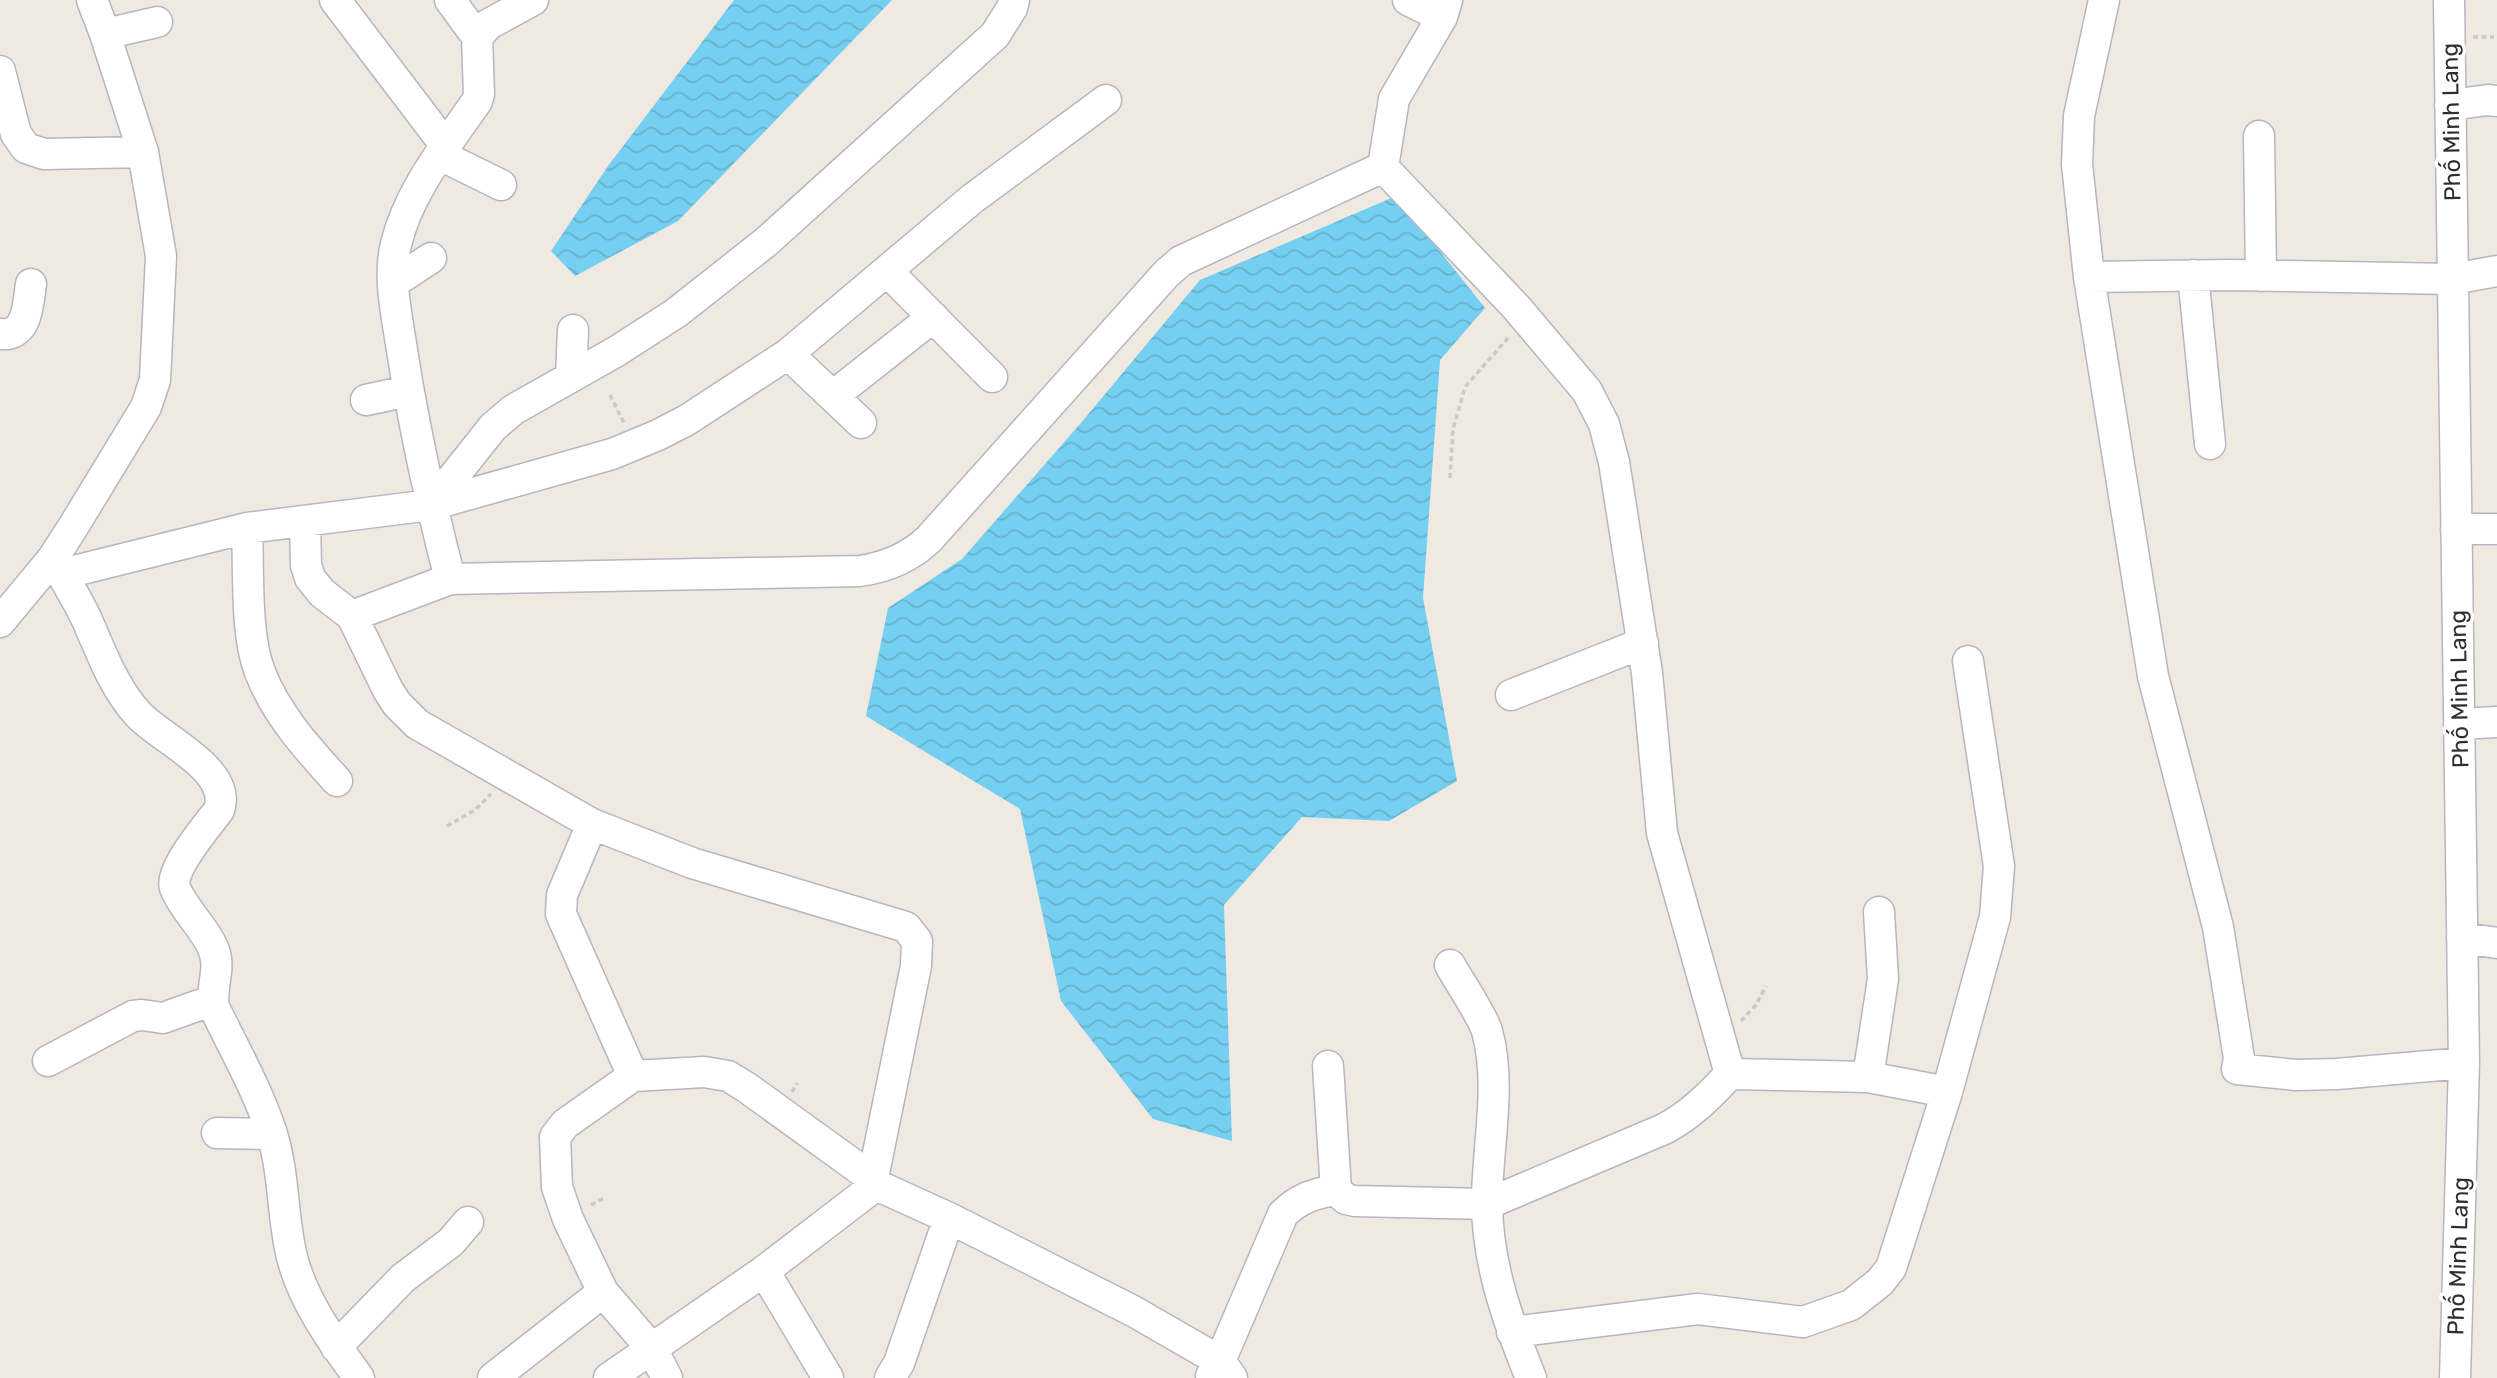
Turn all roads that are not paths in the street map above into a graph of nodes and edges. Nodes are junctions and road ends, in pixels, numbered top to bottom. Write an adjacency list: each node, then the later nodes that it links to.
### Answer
1 (92, 0): 11 (street)
2 (335, 0): 18 (street)
3 (450, 0): 12 (street)
4 (533, 0): 12 (street)
5 (1014, 0): 35 (street)
6 (1408, 0): 9 (street)
7 (2104, 0): 27 (street)
8 (2449, 0): 16 (street, Phố Minh Lang)
9 (1445, 8): 20 (street)
10 (157, 22): 11 (street)
11 (105, 34): 19 (street)
12 (477, 37): 18 (street)
13 (0, 71): 19 (street)
14 (1106, 100): 23 (street)
15 (2497, 101): 16 (street)
16 (2451, 105): 28 (street, Phố Minh Lang)
17 (2259, 136): 26 (street)
18 (443, 150): 21 (street); 29 (street)
19 (142, 152): 47 (street)
20 (1382, 167): 48 (street); 51 (street)
21 (502, 185)
22 (431, 258): 29 (street)
23 (887, 271): 31 (street); 34 (street)
24 (2497, 271): 28 (street)
25 (2193, 275): 26 (street); 27 (street); 41 (street)
26 (2261, 276): 28 (street)
27 (2089, 277): 64 (street)
28 (2453, 279): 45 (street, Phố Minh Lang)
29 (393, 283): 37 (street)
30 (32, 284): 33 (street)
31 (933, 317): 36 (street); 38 (street)
32 (573, 330): 35 (street)
33 (0, 334)
34 (788, 354): 38 (street); 42 (street)
35 (571, 377): 42 (street)
36 (992, 377)
37 (408, 391): 39 (street); 42 (street)
38 (833, 397): 40 (street)
39 (366, 400)
40 (861, 423)
41 (2210, 444)
42 (431, 505): 43 (street); 48 (street)
43 (305, 522): 44 (street); 49 (street)
44 (247, 528): 47 (street); 56 (street)
45 (2456, 529): 46 (street); 55 (street, Phố Minh Lang)
46 (2497, 529)
47 (57, 566): 50 (street); 62 (street)
48 (450, 579): 49 (street)
49 (352, 617): 57 (street)
50 (0, 622)
51 (1643, 643): 53 (street); 66 (street)
52 (1968, 661): 69 (street)
53 (1511, 695)
54 (2497, 722): 55 (street)
55 (2459, 724): 59 (street, Phố Minh Lang)
56 (337, 781)
57 (592, 824): 67 (street); 72 (street)
58 (1879, 912): 68 (street)
59 (2462, 938): 60 (street); 64 (street, Phố Minh Lang)
60 (2497, 943)
61 (1450, 965): 74 (street)
62 (213, 1000): 63 (street); 71 (street)
63 (48, 1061)
64 (2464, 1063): 90 (street, Phố Minh Lang)
65 (1328, 1066): 73 (street)
66 (1730, 1074): 68 (street); 74 (street)
67 (633, 1076): 72 (street); 78 (street)
68 (1868, 1077): 69 (street)
69 (1947, 1092): 79 (street)
70 (217, 1133): 71 (street)
71 (272, 1134): 80 (street)
72 (872, 1183): 75 (street); 77 (street)
73 (1336, 1190): 74 (street); 82 (street)
74 (1487, 1204): 79 (street)
75 (949, 1219): 82 (street); 88 (street)
76 (468, 1222): 80 (street)
77 (764, 1271): 81 (street); 87 (street)
78 (603, 1292): 81 (street); 84 (street)
79 (1512, 1332): 89 (street)
80 (336, 1347): 83 (street)
81 (652, 1349): 85 (street); 86 (street)
82 (1221, 1372)
83 (359, 1378)
84 (492, 1378)
85 (609, 1378)
86 (667, 1378)
87 (828, 1378)
88 (890, 1378)
89 (1531, 1378)
90 (2455, 1378)

